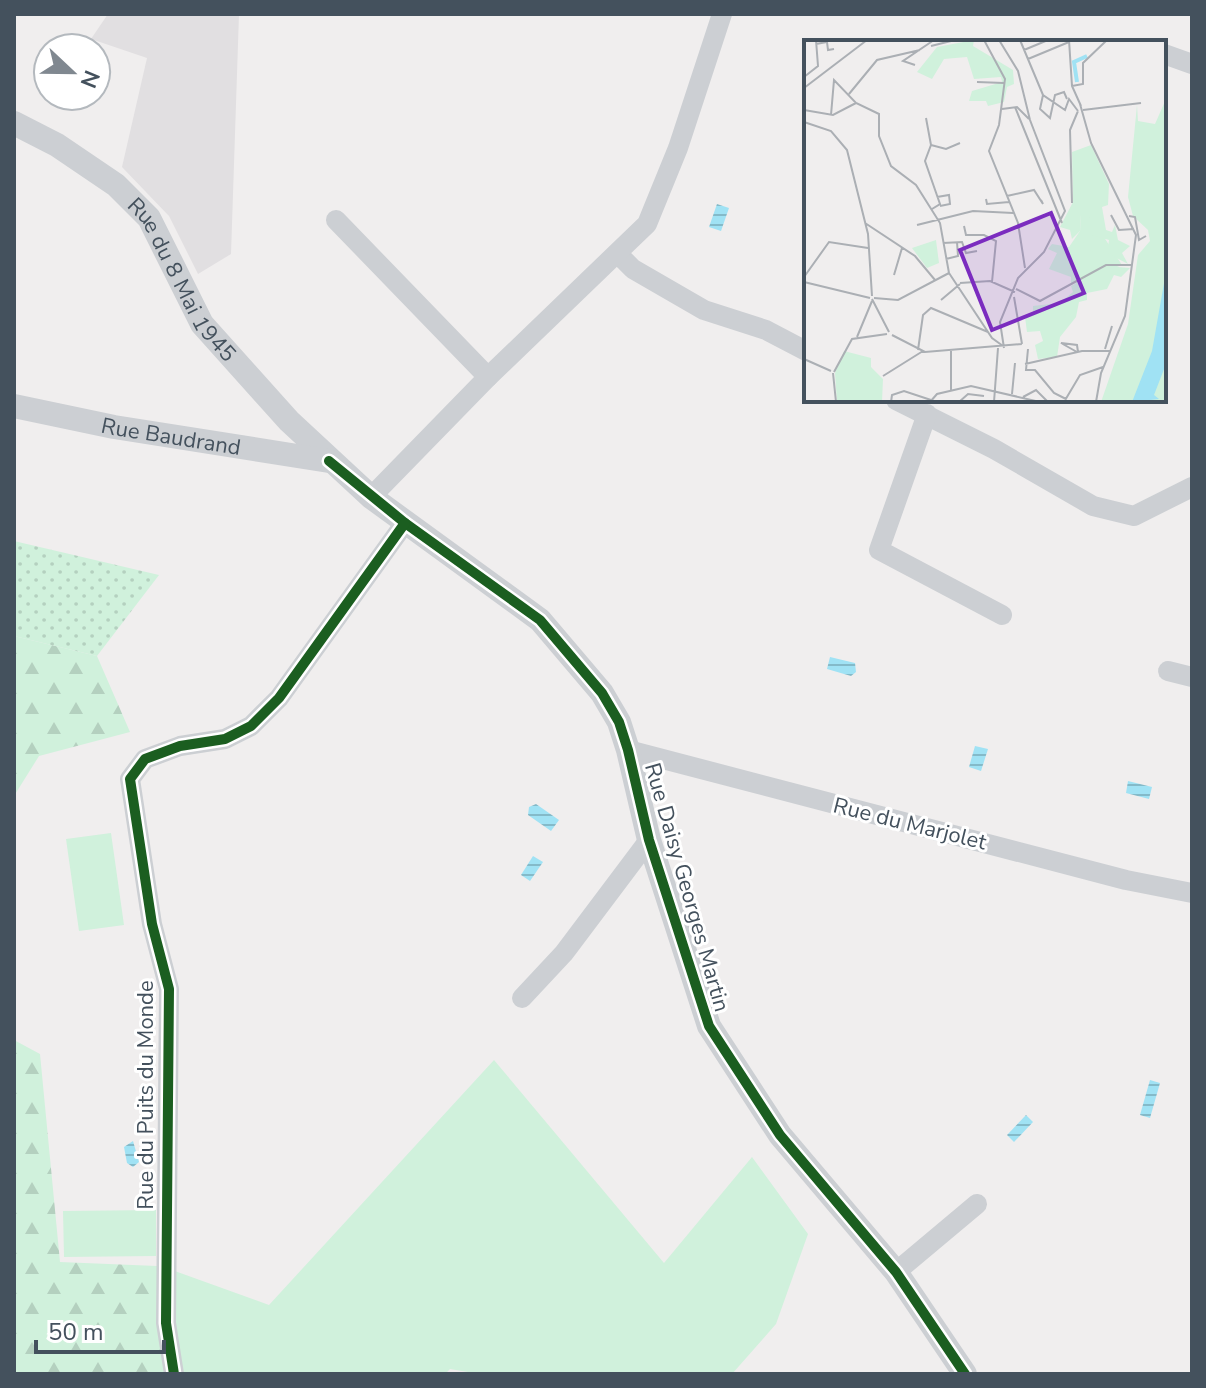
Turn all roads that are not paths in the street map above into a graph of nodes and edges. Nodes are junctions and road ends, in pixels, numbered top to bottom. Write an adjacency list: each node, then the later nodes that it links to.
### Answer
1 (722, 14): 6 (street)
2 (1166, 55): 3 (street)
3 (1192, 64)
4 (14, 123): 12 (street, Rue du 8 Mai 1945)
5 (336, 220): 8 (street)
6 (618, 254): 7 (street); 8 (street)
7 (804, 350)
8 (488, 377): 16 (street)
9 (900, 402): 11 (street)
10 (14, 406): 13 (street, Rue Baudrand)
11 (927, 414): 15 (street); 18 (street)
12 (289, 421): 13 (street); 14 (street, Rue du 8 Mai 1945)
13 (260, 452): 14 (street, Rue Baudrand)
14 (329, 461): 16 (street, Rue Daisy Georges Martin)
15 (1192, 487)
16 (371, 497): 17 (street, Rue Daisy Georges Martin)
17 (405, 523): 21 (street, Rue Daisy Georges Martin); 27 (street, Rue du Puits du Monde)
18 (1002, 615)
19 (1168, 671): 20 (street)
20 (1192, 677)
21 (628, 750): 22 (street, Rue Daisy Georges Martin); 23 (street, Rue du Marjolet)
22 (649, 840): 24 (street, Rue Daisy Georges Martin); 26 (street, Rue Daisy Georges Martin)
23 (1192, 893)
24 (522, 998)
25 (977, 1204): 26 (street)
26 (896, 1272): 28 (street, Rue Daisy Georges Martin)
27 (174, 1374)
28 (965, 1374)

